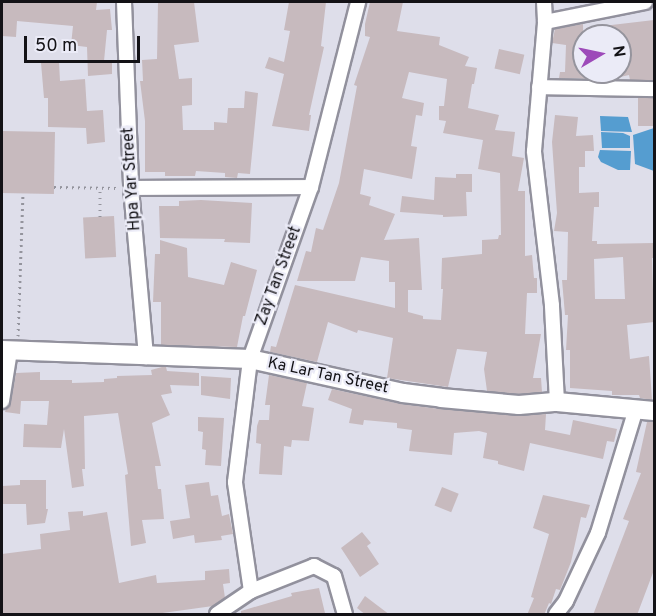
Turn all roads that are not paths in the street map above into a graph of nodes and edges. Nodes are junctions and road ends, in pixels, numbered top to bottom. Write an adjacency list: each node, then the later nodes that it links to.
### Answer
1 (124, 2): 9 (street, Hpa Yar Street)
2 (358, 2): 8 (street, Zay Tan Street)
3 (544, 2): 5 (street)
4 (645, 2): 5 (street)
5 (545, 22): 6 (street)
6 (539, 87): 7 (street); 14 (street)
7 (654, 89)
8 (311, 187): 9 (street); 12 (street, Zay Tan Street)
9 (131, 188): 11 (street, Hpa Yar Street)
10 (10, 351): 11 (street, Ka Lar Tan Street); 13 (street)
11 (146, 357): 12 (street, Ka Lar Tan Street)
12 (250, 359): 14 (street, Ka Lar Tan Street); 17 (street, Zay Tan Street)
13 (2, 401)
14 (557, 402): 15 (street, Ka Lar Tan Street)
15 (636, 409): 16 (street, Ka Lar Tan Street); 20 (street)
16 (654, 411)
17 (251, 591): 18 (street); 19 (street)
18 (218, 615)
19 (345, 615)
20 (556, 615)

